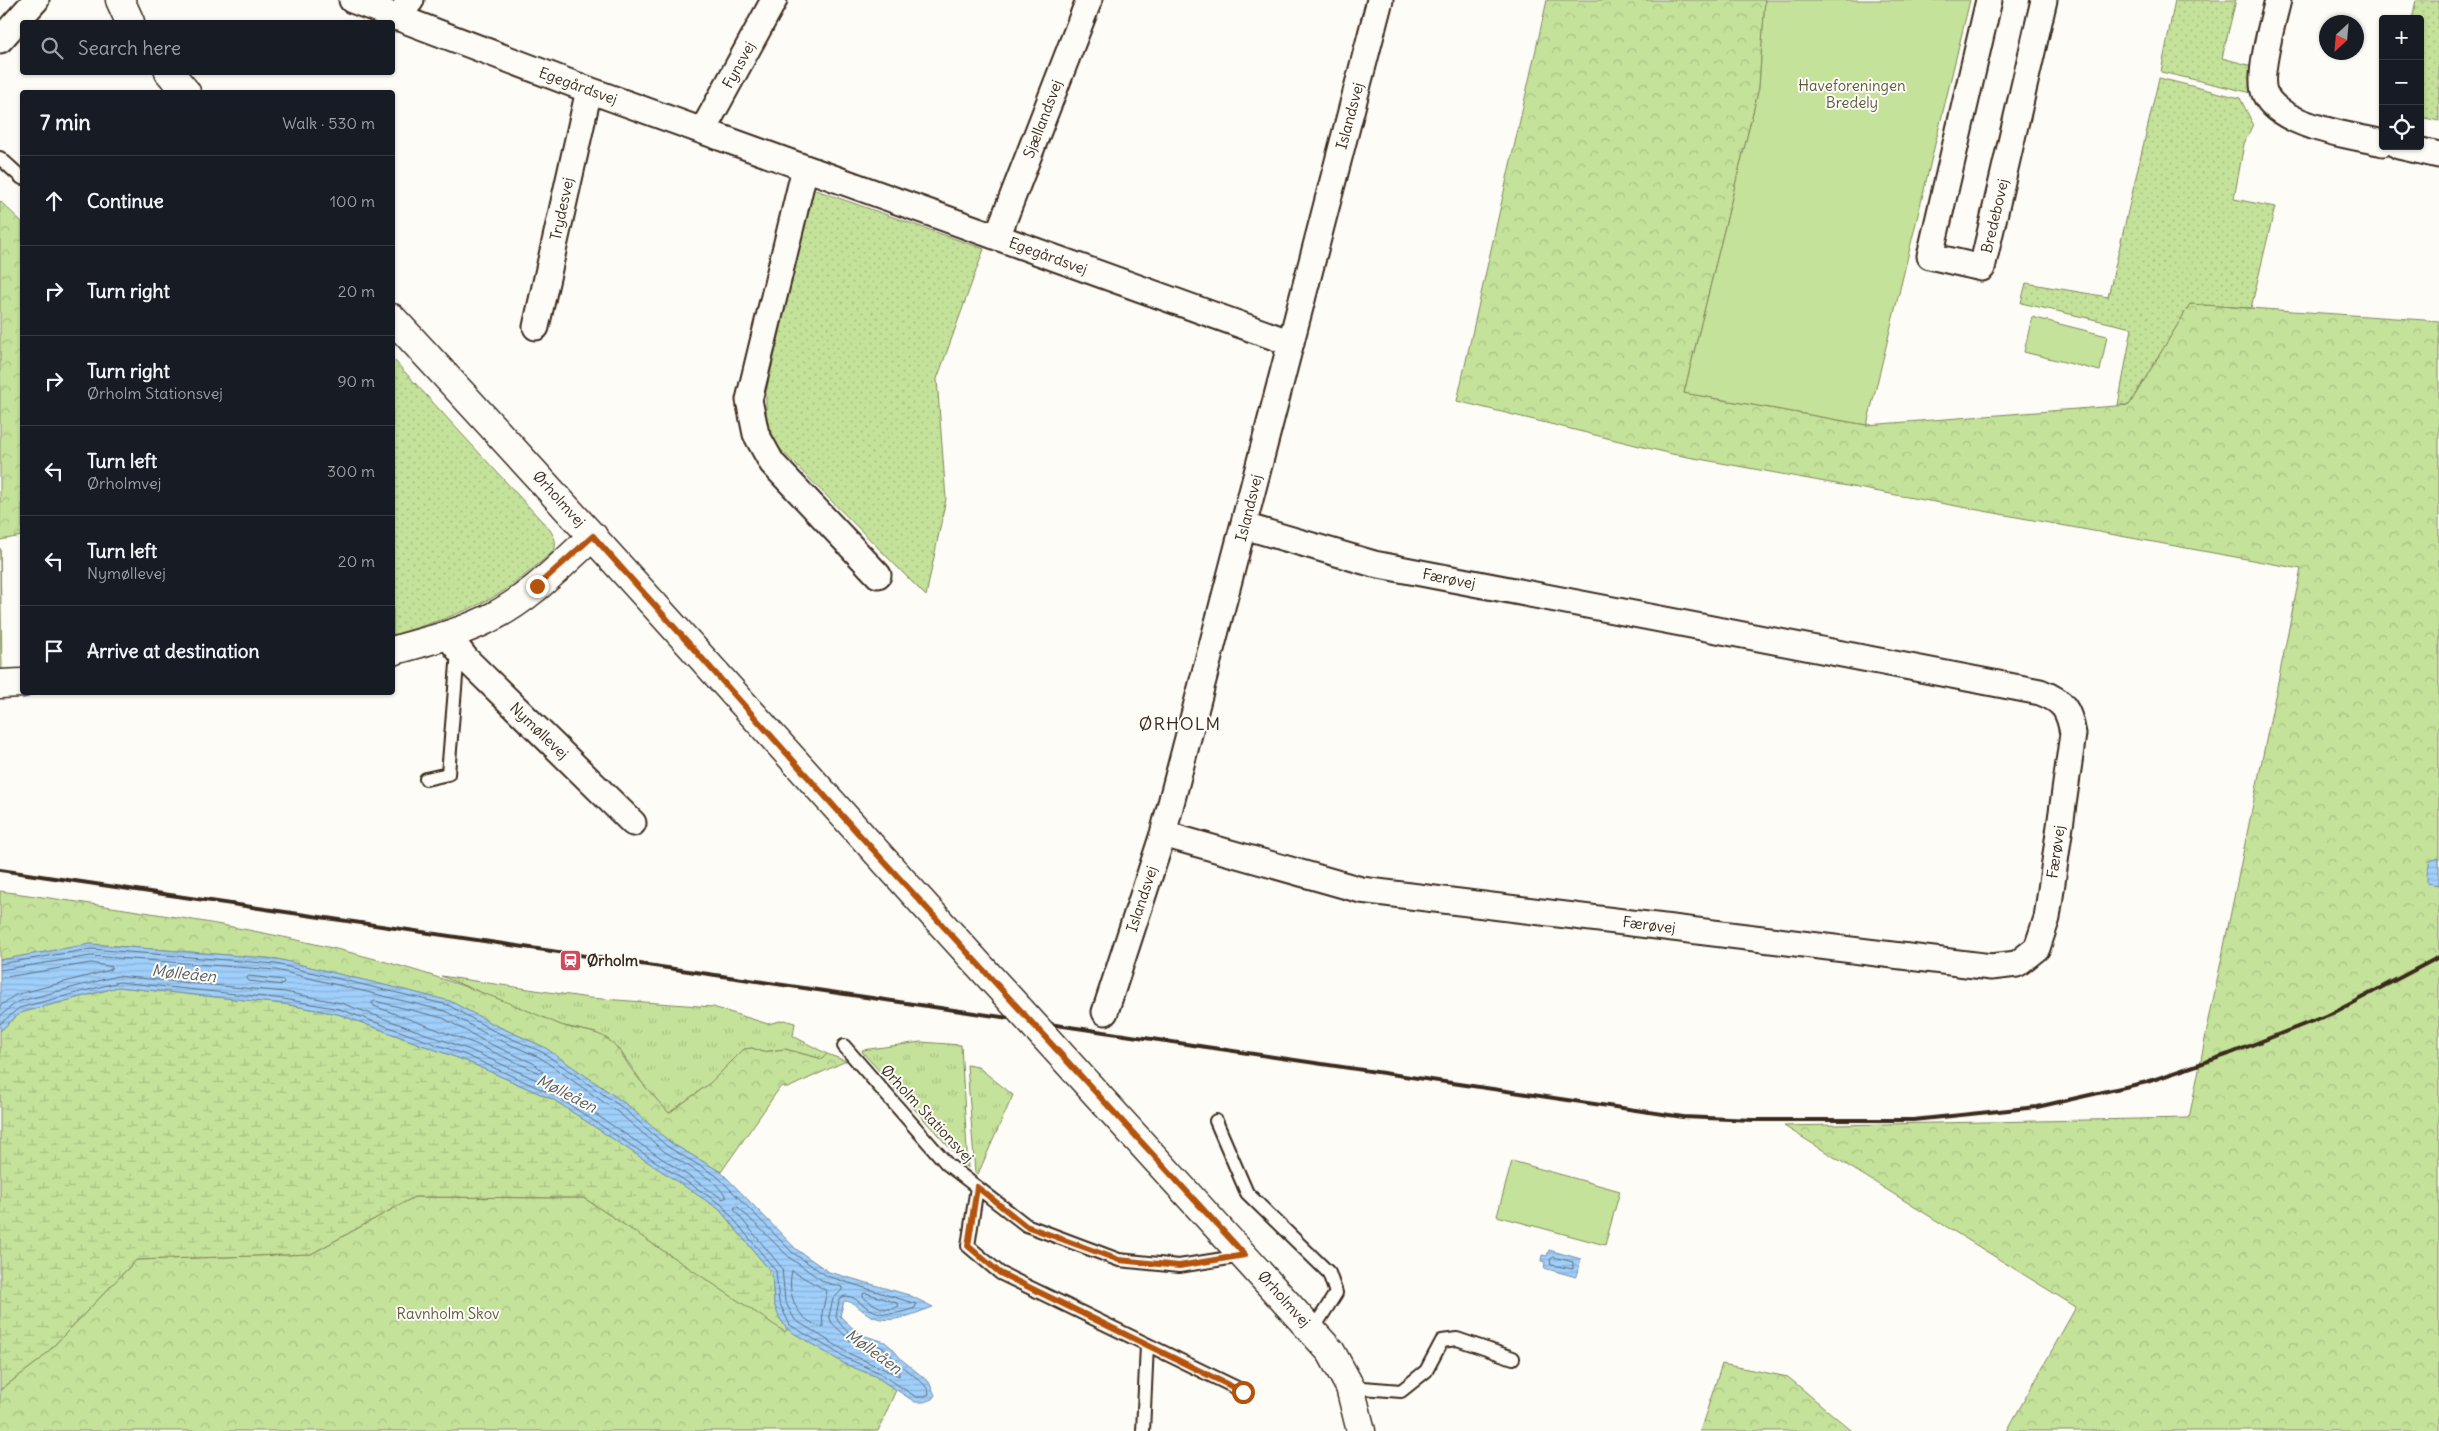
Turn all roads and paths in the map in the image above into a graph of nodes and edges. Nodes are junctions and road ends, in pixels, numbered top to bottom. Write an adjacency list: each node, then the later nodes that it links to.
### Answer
1 (36, 0): 12 (street)
2 (120, 0): 11 (street)
3 (352, 0): 10 (street, Egegårdsvej)
4 (774, 0): 16 (street, Fynsvej)
5 (1089, 0): 23 (street, Sjællandsvej)
6 (1380, 0): 26 (street, Islandsvej)
7 (1989, 0): 8 (street, Bredebovej)
8 (2044, 0)
9 (2278, 0): 17 (street)
10 (404, 9): 15 (street, Egegårdsvej)
11 (129, 20)
12 (0, 40)
13 (172, 75): 14 (street)
14 (184, 90)
15 (589, 90): 16 (street, Egegårdsvej); 25 (street, Trydesvej)
16 (703, 130): 21 (street, Egegårdsvej)
17 (2379, 142)
18 (2417, 150): 19 (street)
19 (2439, 155)
20 (0, 158): 22 (lane)
21 (805, 168): 23 (street, Egegårdsvej); 29 (street)
22 (20, 176)
23 (997, 237): 26 (street, Egegårdsvej)
24 (395, 321): 28 (street, Ørholmvej)
25 (536, 327)
26 (1290, 344): 27 (street, Islandsvej)
27 (1244, 526): 36 (street, Islandsvej); 36 (street, Færøvej)
28 (593, 536): 30 (street); 41 (street, Ørholmvej, bridge)
29 (878, 575)
30 (453, 642): 31 (street); 34 (lane); 35 (street, Nymøllevej)
31 (395, 651)
32 (20, 683): 33 (street)
33 (0, 684)
34 (426, 779)
35 (633, 823)
36 (1163, 834): 37 (street, Islandsvej)
37 (1105, 1012)
38 (844, 1046): 40 (lane, Ørholm Stationsvej)
39 (1216, 1121): 42 (lane)
40 (977, 1187): 41 (lane, Ørholm Stationsvej); 43 (lane)
41 (1245, 1255): 42 (street, Ørholmvej)
42 (1312, 1331): 45 (street, Ørholmvej)
43 (1147, 1345): 46 (lane); 47 (lane)
44 (1513, 1358): 45 (lane)
45 (1350, 1387): 48 (street, Ørholmvej)
46 (1243, 1392)
47 (1143, 1431)
48 (1361, 1431)

